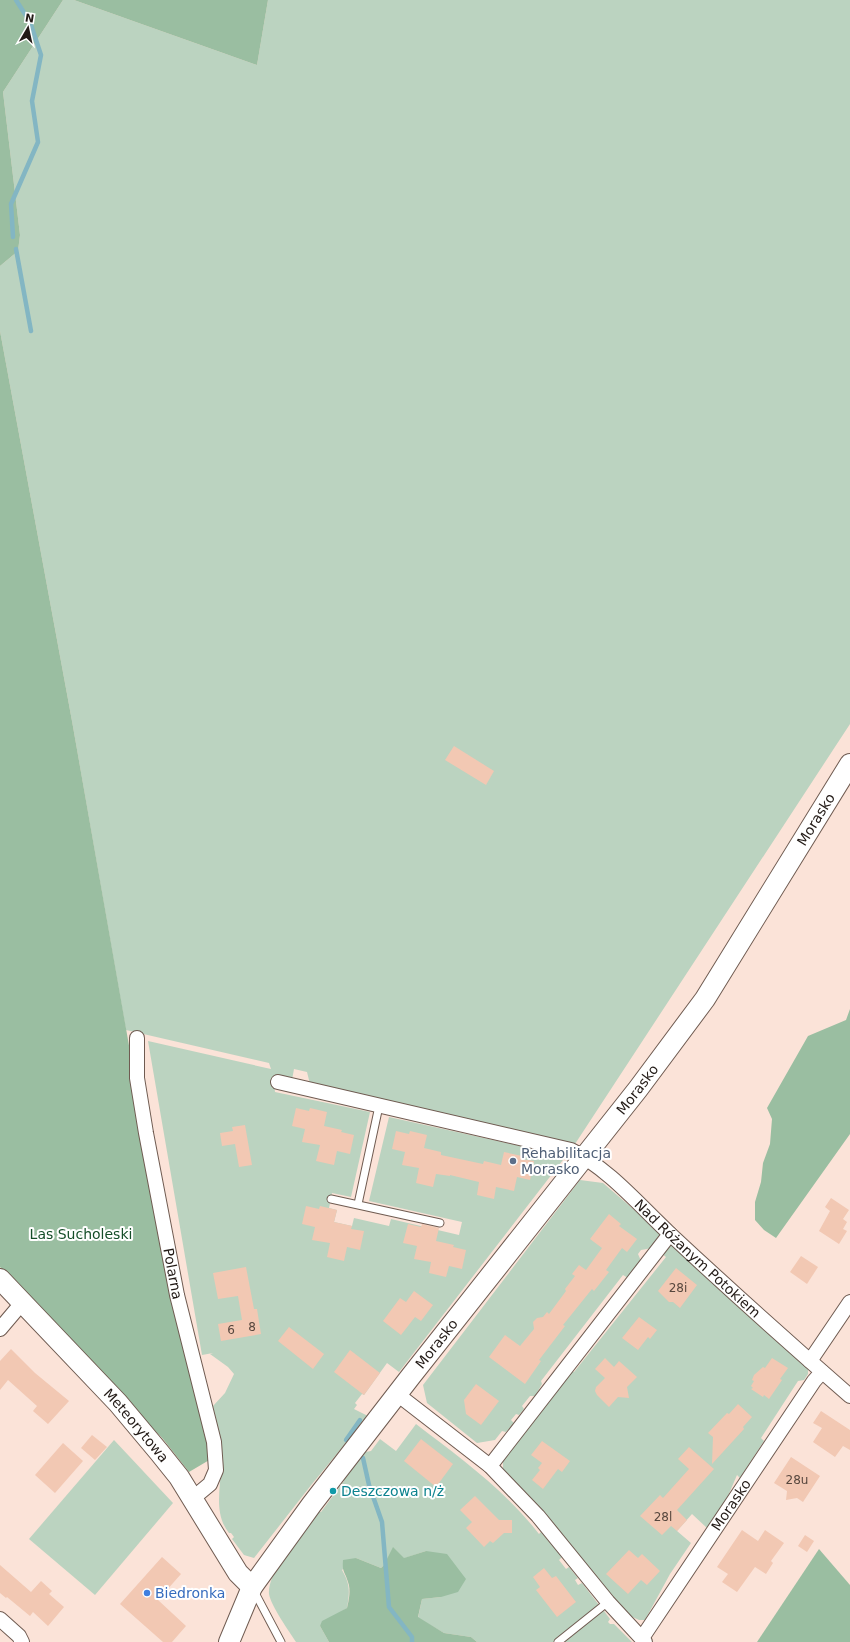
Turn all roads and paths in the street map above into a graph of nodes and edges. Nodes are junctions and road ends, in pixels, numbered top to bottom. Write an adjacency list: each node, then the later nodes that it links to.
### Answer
1 (849, 769): 5 (street, Morasko)
2 (137, 1038): 19 (street, Polarna)
3 (278, 1082): 4 (street, Nad Różanym Potokiem)
4 (379, 1106): 5 (street, Nad Różanym Potokiem); 7 (lane)
5 (585, 1156): 9 (street, Nad Różanym Potokiem); 16 (street, Morasko)
6 (331, 1199): 7 (lane)
7 (358, 1204): 8 (lane)
8 (440, 1222)
9 (670, 1234): 14 (street, Nad Różanym Potokiem); 18 (street)
10 (0, 1279): 12 (street, Meteorytowa)
11 (850, 1302): 14 (street)
12 (22, 1303): 13 (street); 19 (street, Meteorytowa)
13 (0, 1329)
14 (810, 1361): 15 (street, Nad Różanym Potokiem)
15 (822, 1372): 17 (street, Nad Różanym Potokiem); 23 (street, Morasko)
16 (397, 1394): 18 (street, Morasko); 20 (street, Morasko)
17 (850, 1396)
18 (490, 1466): 21 (street, Morasko)
19 (192, 1499): 20 (street, Meteorytowa)
20 (252, 1587): 25 (street, Morasko); 26 (lane)
21 (608, 1602): 23 (street, Morasko); 27 (lane)
22 (0, 1619): 24 (street)
23 (643, 1640)
24 (22, 1642)
25 (229, 1642)
26 (281, 1642)
27 (558, 1642)

